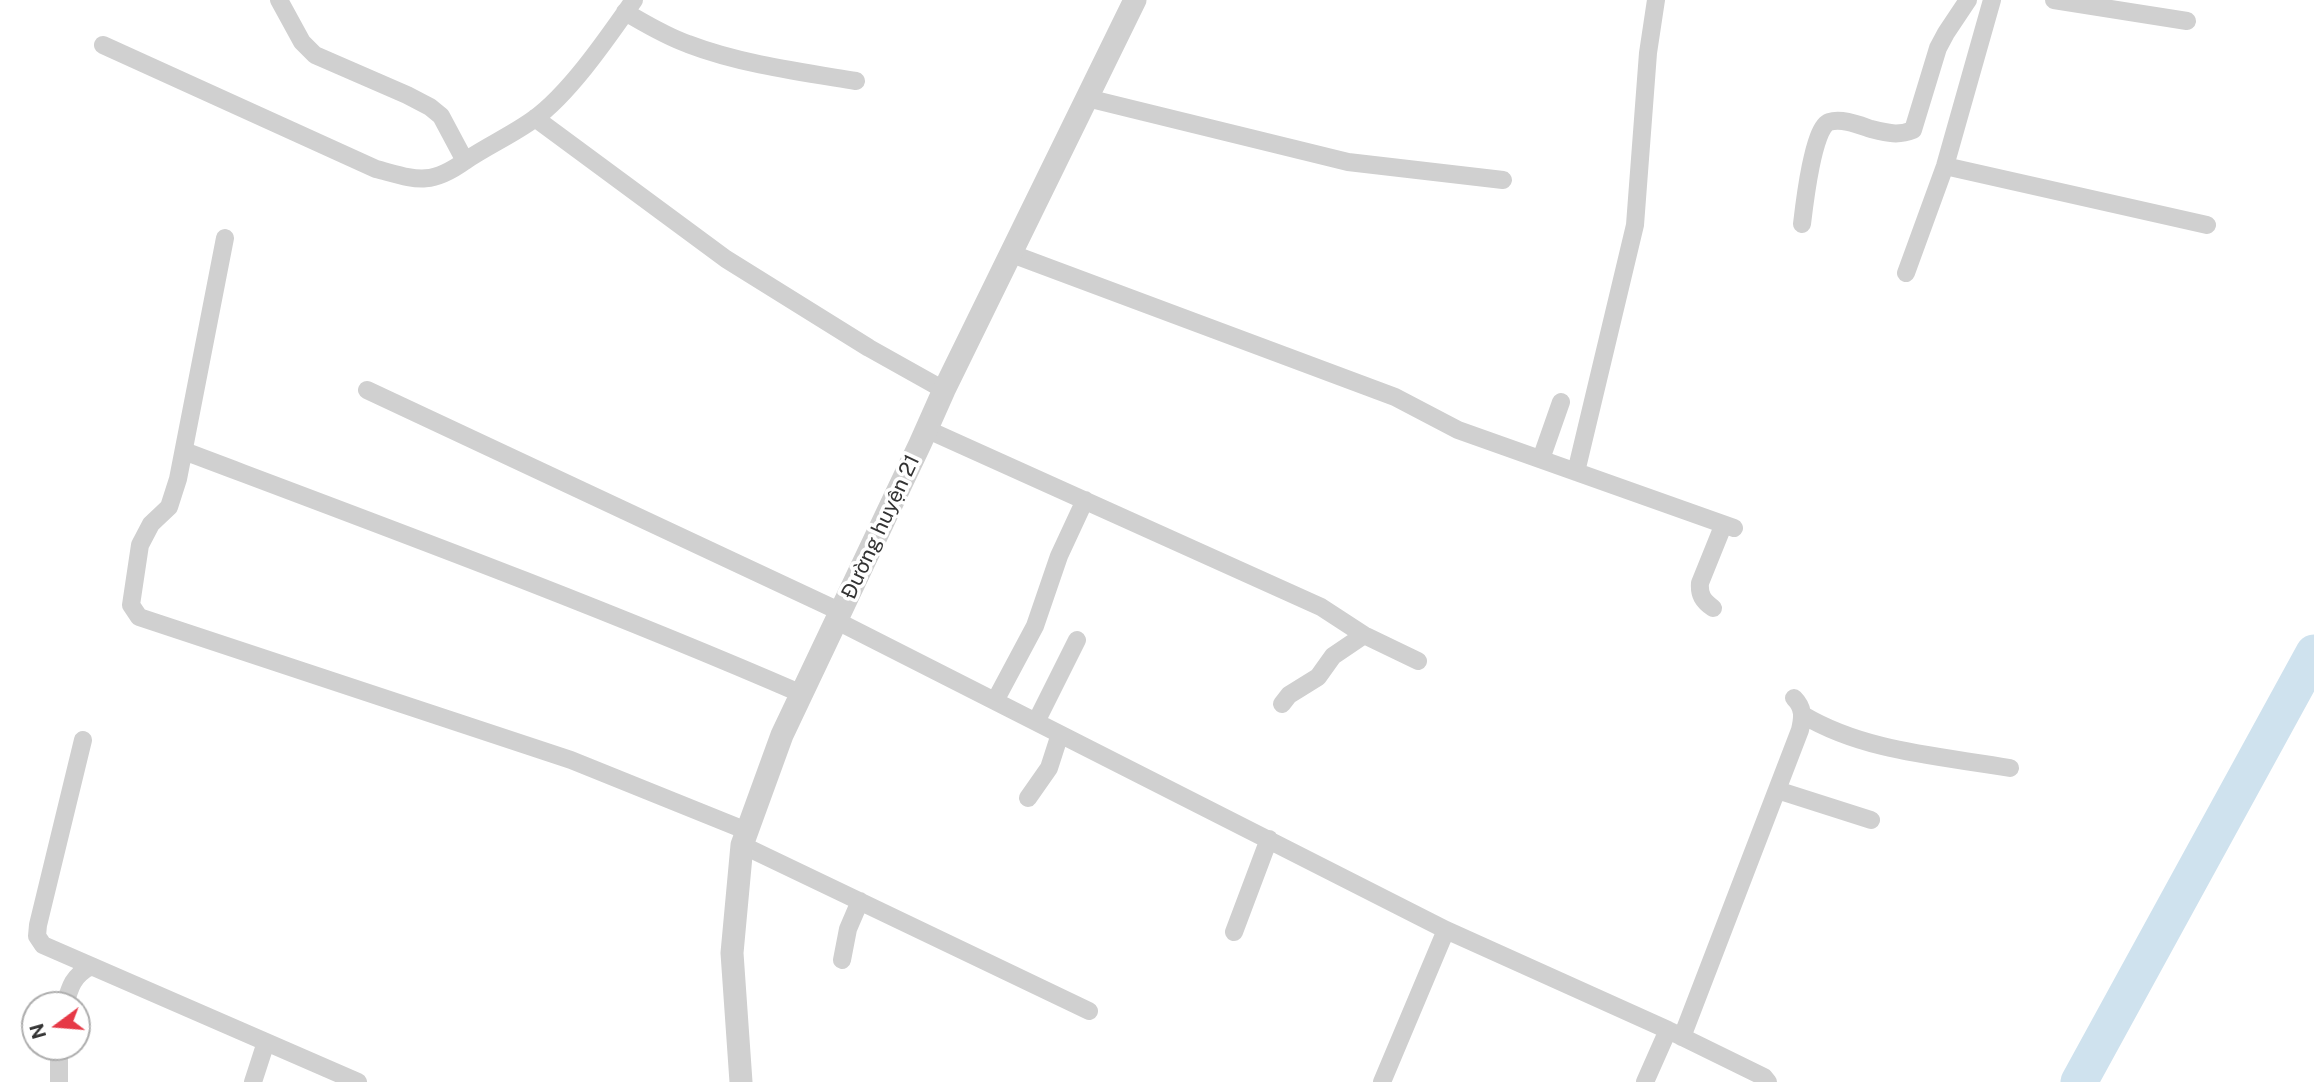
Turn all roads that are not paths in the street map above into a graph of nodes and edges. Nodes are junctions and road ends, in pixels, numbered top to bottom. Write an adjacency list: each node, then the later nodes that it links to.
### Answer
1 (279, 0): 13 (street)
2 (1135, 0): 11 (street, Đường huyện 21)
3 (1656, 0): 27 (street)
4 (1968, 0): 16 (street)
5 (1992, 0): 14 (street)
6 (2054, 0): 8 (street)
7 (630, 6): 10 (street); 12 (street)
8 (2187, 21)
9 (103, 45): 13 (street)
10 (856, 81)
11 (1087, 98): 15 (street); 19 (street, Đường huyện 21)
12 (535, 118): 13 (street); 22 (street)
13 (465, 161)
14 (1945, 166): 17 (street); 20 (street)
15 (1503, 180)
16 (1802, 224)
17 (2207, 225)
18 (225, 238): 25 (street)
19 (1012, 254): 22 (street, Đường huyện 21); 26 (street)
20 (1906, 273)
21 (367, 390): 30 (street)
22 (944, 390): 24 (street, Đường huyện 21)
23 (1561, 402): 26 (street)
24 (926, 429): 28 (street); 30 (street, Đường huyện 21)
25 (184, 451): 34 (street); 46 (street)
26 (1541, 459): 27 (street)
27 (1576, 472): 29 (street)
28 (1085, 500): 31 (street); 36 (street)
29 (1713, 608)
30 (839, 616): 34 (street, Đường huyện 21); 36 (street)
31 (1364, 635): 33 (street); 37 (street)
32 (1077, 640): 39 (street)
33 (1418, 661)
34 (802, 694): 46 (street, Đường huyện 21)
35 (1794, 698): 38 (street)
36 (995, 701): 39 (street)
37 (1282, 704)
38 (1803, 715): 42 (street); 43 (street)
39 (1036, 722): 40 (street)
40 (1060, 734): 44 (street); 47 (street)
41 (83, 740): 52 (street)
42 (2010, 768)
43 (1777, 790): 45 (street); 55 (street)
44 (1028, 798)
45 (1871, 820)
46 (744, 838): 48 (street); 61 (street, Đường huyện 21)
47 (1269, 839): 49 (street); 50 (street)
48 (860, 901): 51 (street); 54 (street)
49 (1446, 930): 55 (street); 62 (street)
50 (1234, 932)
51 (842, 960)
52 (91, 966): 53 (street); 56 (street)
53 (69, 991)
54 (1089, 1010)
55 (1675, 1033): 63 (street); 64 (street)
56 (266, 1042): 59 (street); 60 (street)
57 (59, 1061): 58 (street)
58 (60, 1082)
59 (253, 1082)
60 (358, 1082)
61 (741, 1082)
62 (1382, 1082)
63 (1645, 1082)
64 (1768, 1082)

